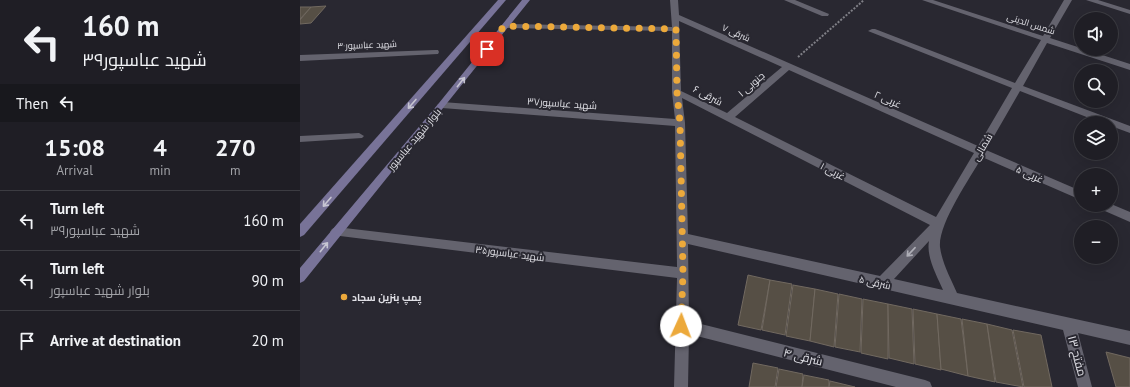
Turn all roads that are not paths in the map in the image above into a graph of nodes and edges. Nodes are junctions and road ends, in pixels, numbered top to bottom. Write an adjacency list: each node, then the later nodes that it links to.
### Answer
1 (502, 0): 32 (main road, one-way to 32)
2 (526, 0): 11 (main road, بلوار شهید عباسپور)
3 (674, 0): 10 (street)
4 (788, 0): 9 (street)
5 (926, 0): 14 (street, شمس الدینی)
6 (1068, 0): 14 (street, شمالی)
7 (1090, 0): 8 (street)
8 (1130, 12)
9 (825, 14)
10 (676, 18): 12 (street); 17 (street, شرقی ۷)
11 (504, 26): 12 (street); 21 (main road, بلوار شهید عباسپور, one-way to 11)
12 (676, 29): 20 (street)
13 (872, 31): 19 (street)
14 (1046, 39): 18 (street, شمس الدینی); 19 (street, شمالی)
15 (434, 52): 16 (street, شهید عباسپور۳۰)
16 (300, 58)
17 (788, 67): 22 (street, جنوبی ۱); 27 (street, غربی ۲)
18 (1130, 68)
19 (1018, 87): 24 (street); 27 (street, شمالی)
20 (677, 92): 22 (street, شرقی ۶); 23 (street)
21 (442, 105): 23 (street, شهید عباسپور۳۷); 33 (main road, بلوار شهید عباسپور)
22 (728, 118): 31 (street, غربی ۱)
23 (680, 123): 34 (street)
24 (1130, 130)
25 (359, 136): 26 (street)
26 (300, 139)
27 (980, 151): 28 (street, غربی ۵); 31 (street, شمالی)
28 (1074, 193)
29 (1117, 212): 30 (street)
30 (1130, 218)
31 (938, 224): 37 (street, شمالی, one-way to 37); 38 (street)
32 (300, 232)
33 (336, 232): 35 (street, شهید عباسپور۳۵); 36 (main road, بلوار شهید عباسپور, one-way to 33)
34 (682, 238): 35 (street); 37 (street, شرقی ۵)
35 (683, 273): 40 (street)
36 (300, 277)
37 (882, 283): 38 (street, شرقی ۵)
38 (953, 299): 39 (street, شرقی ۵)
39 (1069, 325): 41 (street, شرقی ۵); 44 (street, مفتح ۱۳)
40 (681, 326): 42 (street); 43 (street, ۴ شرقی)
41 (1130, 338)
42 (681, 387)
43 (924, 387)
44 (1085, 387)

